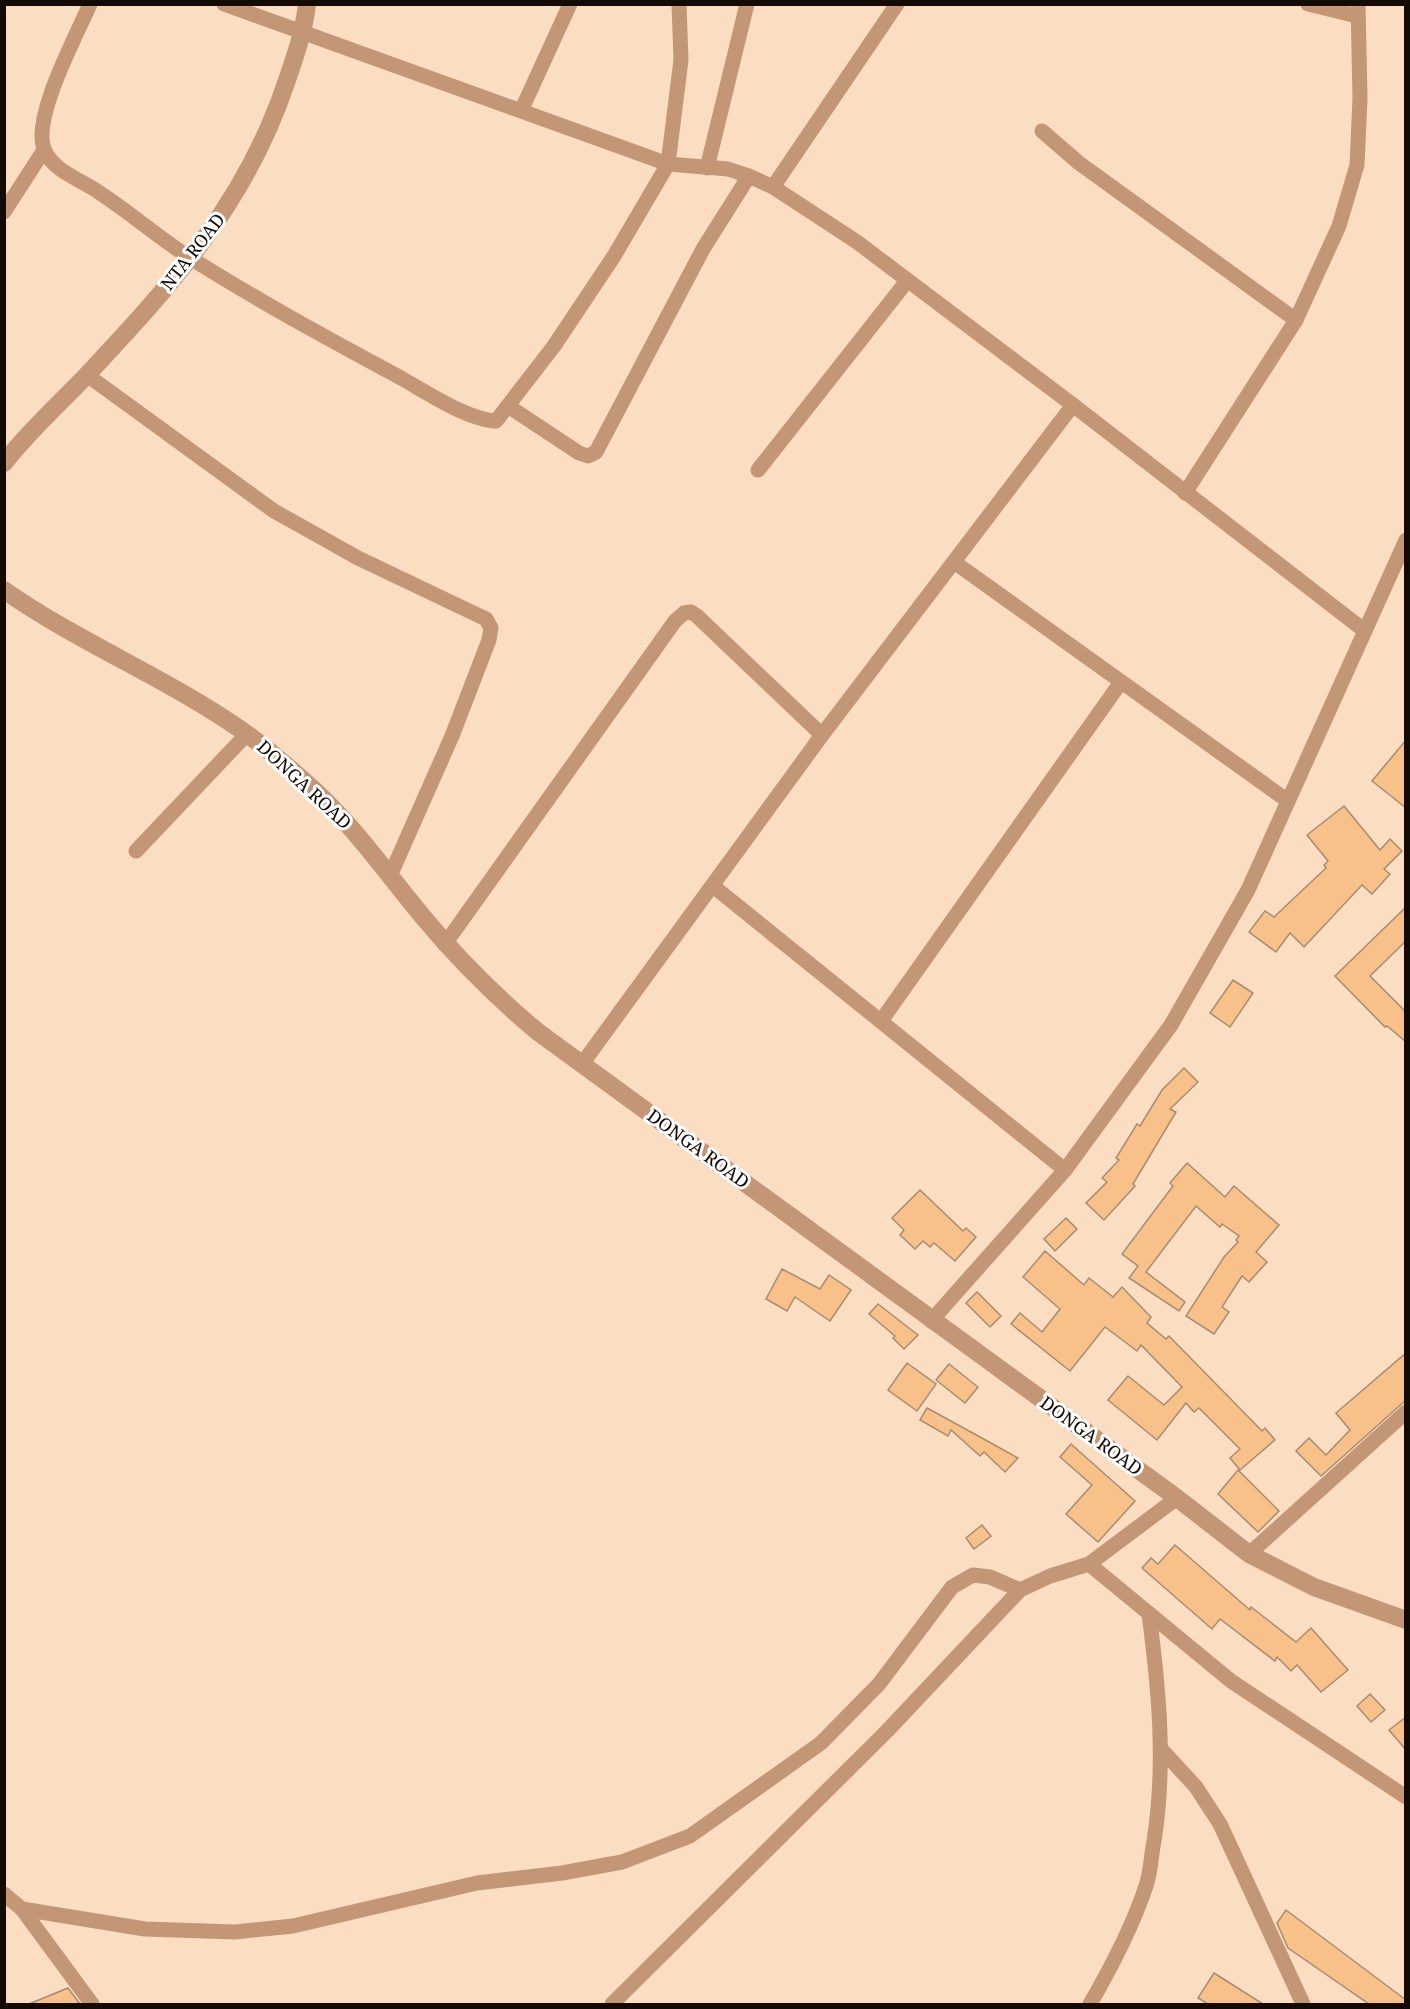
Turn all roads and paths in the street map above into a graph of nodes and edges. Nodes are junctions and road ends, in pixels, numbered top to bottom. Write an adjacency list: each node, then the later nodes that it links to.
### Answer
1 (90, 4): 13 (street)
2 (224, 4): 10 (street)
3 (307, 4): 10 (street, NTA ROAD)
4 (570, 4): 11 (street)
5 (679, 4): 14 (street)
6 (747, 4): 15 (street)
7 (897, 4): 17 (street)
8 (1308, 4): 9 (street)
9 (1357, 10): 21 (street)
10 (304, 32): 11 (street); 19 (street, NTA ROAD)
11 (521, 111): 14 (street)
12 (1042, 131): 21 (street)
13 (44, 150): 18 (street); 19 (street)
14 (668, 164): 15 (street); 24 (street)
15 (707, 168): 16 (street)
16 (749, 176): 17 (street); 24 (street)
17 (773, 187): 20 (street)
18 (4, 212)
19 (191, 258): 22 (street, NTA ROAD); 24 (street)
20 (907, 281): 23 (street); 26 (street)
21 (1296, 320): 27 (street)
22 (87, 375): 25 (street, NTA ROAD); 39 (street)
23 (1073, 405): 27 (street); 29 (street)
24 (508, 406)
25 (6, 459)
26 (758, 470)
27 (1185, 493): 33 (street)
28 (1406, 540): 33 (street)
29 (954, 562): 34 (street); 36 (street)
30 (4, 590): 32 (street)
31 (4, 605): 32 (street)
32 (41, 616): 35 (street, DONGA ROAD)
33 (1365, 631): 37 (street)
34 (1121, 682): 37 (street); 42 (street)
35 (247, 734): 38 (street); 39 (street, DONGA ROAD)
36 (822, 735): 40 (street); 41 (street)
37 (1288, 801): 44 (street)
38 (136, 851)
39 (390, 876): 41 (street, DONGA ROAD)
40 (713, 886): 42 (street); 43 (street)
41 (445, 944): 43 (street, DONGA ROAD)
42 (881, 1021): 44 (street)
43 (582, 1064): 45 (street, DONGA ROAD)
44 (1065, 1170): 45 (street)
45 (931, 1321): 47 (street, DONGA ROAD)
46 (1406, 1412): 48 (street)
47 (1177, 1498): 48 (street, DONGA ROAD); 49 (street)
48 (1249, 1554): 52 (street, DONGA ROAD)
49 (1089, 1564): 50 (street); 51 (street)
50 (1020, 1590): 56 (street); 58 (street)
51 (1149, 1614): 53 (street); 54 (street)
52 (1406, 1620)
53 (1161, 1749): 59 (street); 60 (street)
54 (1406, 1797)
55 (4, 1894): 56 (street)
56 (22, 1909): 57 (street)
57 (92, 2004)
58 (612, 2004)
59 (1090, 2004)
60 (1303, 2004)

